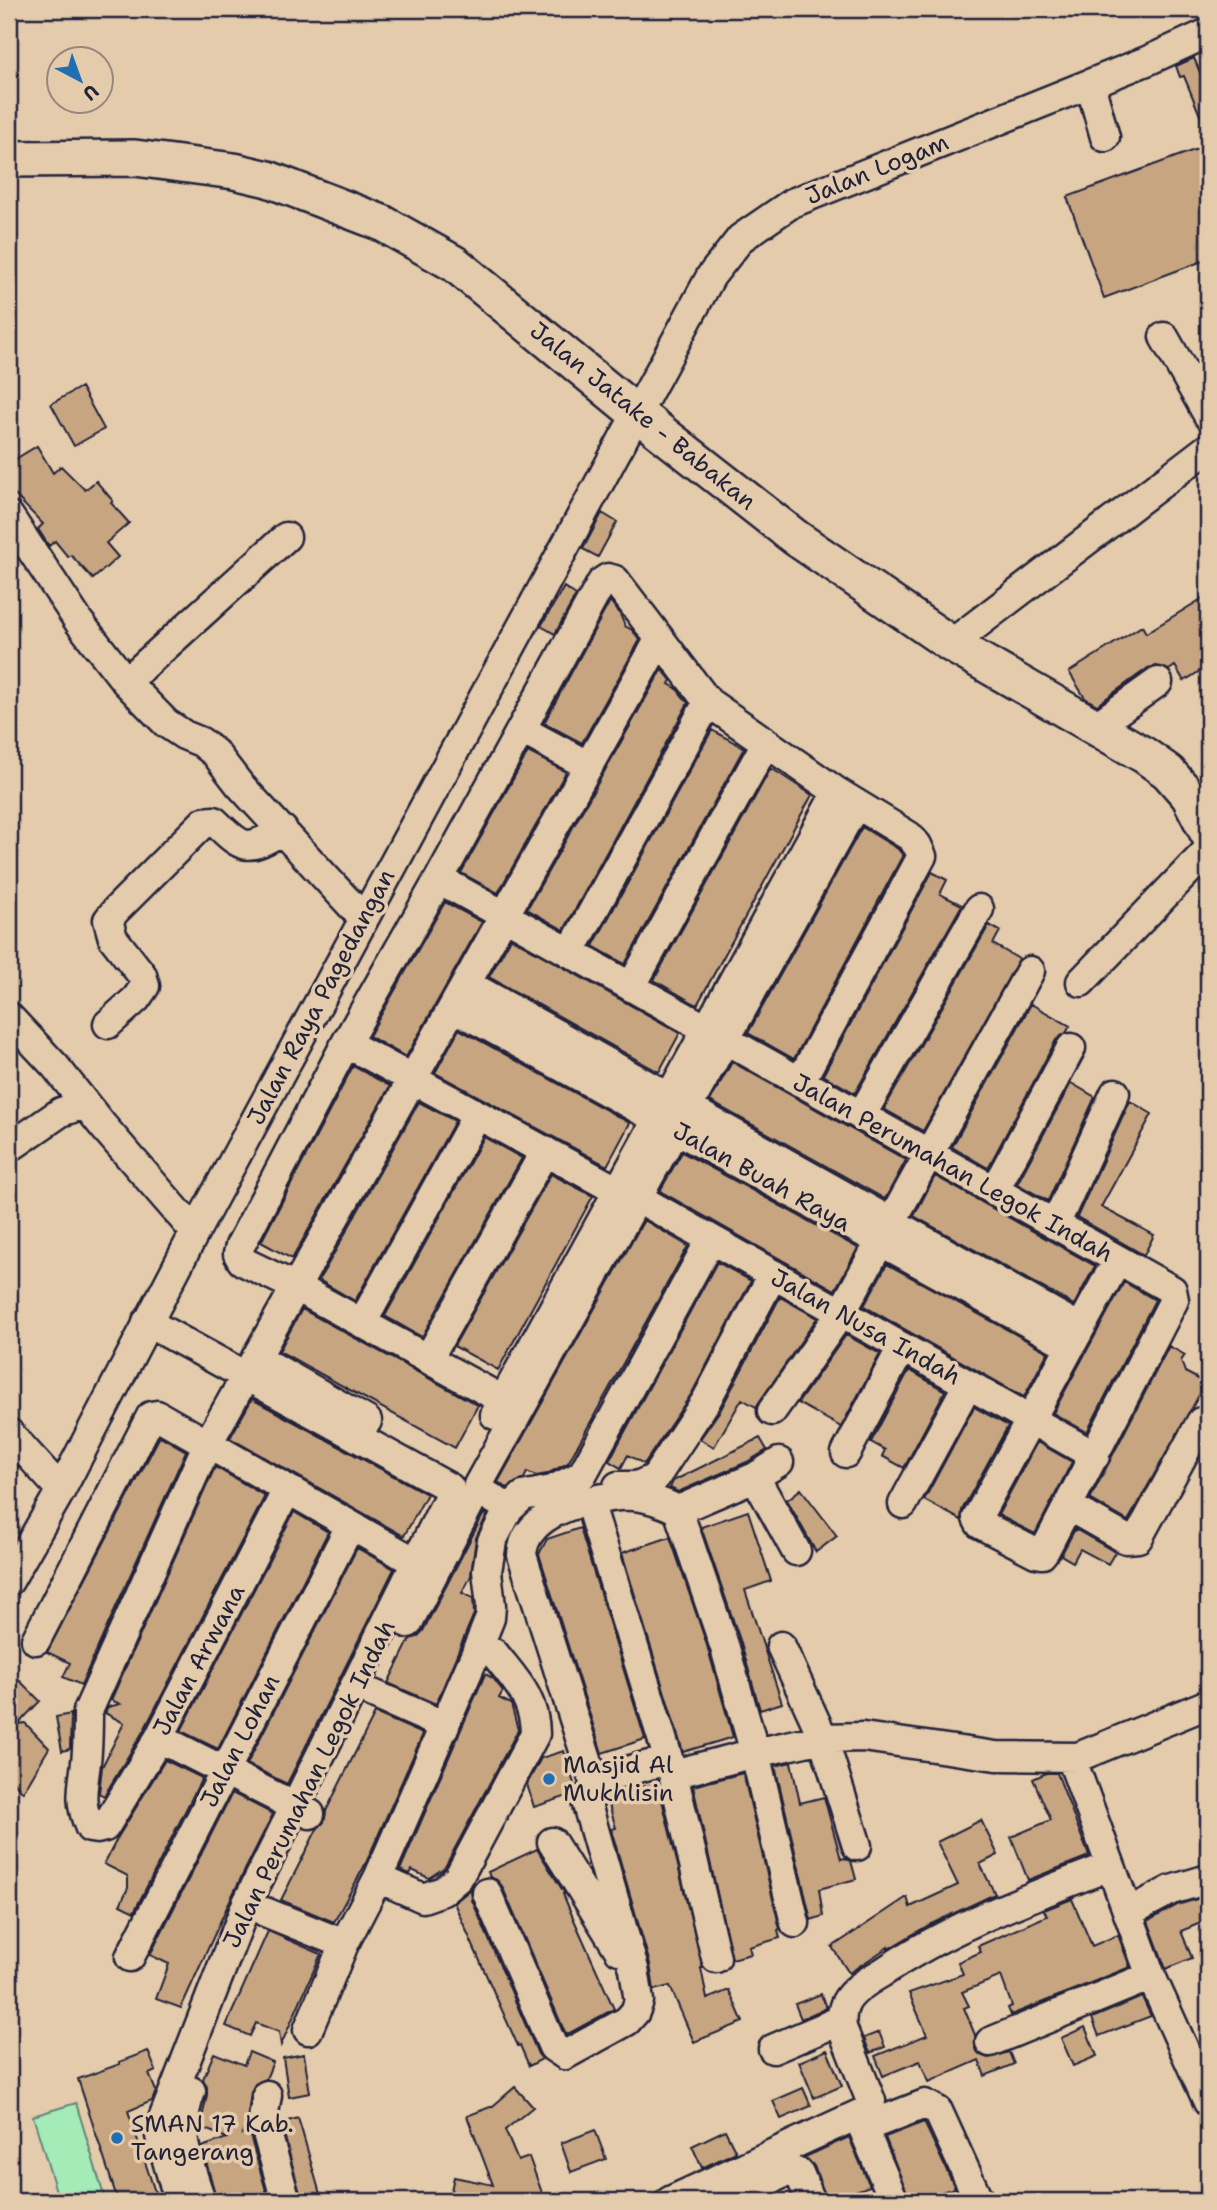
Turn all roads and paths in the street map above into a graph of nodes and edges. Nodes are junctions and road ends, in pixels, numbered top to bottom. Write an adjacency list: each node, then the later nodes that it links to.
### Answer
1 (1208, 33): 2 (street, Jalan Logam)
2 (1090, 83): 3 (street); 6 (street, Jalan Logam)
3 (1105, 137)
4 (9, 159): 6 (main road, Jalan Jatake - Babakan)
5 (1164, 337): 7 (street)
6 (636, 414): 12 (main road, Jalan Jatake - Babakan); 27 (street, Jalan Raya Pagedangan)
7 (1208, 415)
8 (1208, 448): 12 (street)
9 (9, 516): 13 (street)
10 (286, 537): 13 (street)
11 (659, 640): 15 (street); 17 (street); 19 (street)
12 (951, 644): 16 (main road, Jalan Jatake - Babakan)
13 (126, 682): 21 (street)
14 (1158, 682): 16 (street)
15 (708, 702): 18 (street); 28 (street)
16 (1095, 727): 22 (main road, Jalan Jatake - Babakan)
17 (522, 730): 19 (street); 24 (street)
18 (766, 743): 20 (street); 31 (street)
19 (589, 766): 26 (street)
20 (846, 798): 35 (street, Jalan Perumahan Legok Indah); 39 (street)
21 (283, 830): 27 (street); 34 (street)
22 (1208, 833)
23 (1208, 850): 30 (street)
24 (439, 879): 26 (street, Jalan Perumahan Legok Indah); 36 (street)
25 (978, 909): 44 (street)
26 (505, 916): 28 (street, Jalan Perumahan Legok Indah); 32 (street)
27 (363, 918): 52 (street, Jalan Raya Pagedangan)
28 (570, 953): 31 (street, Jalan Perumahan Legok Indah)
29 (1030, 971): 47 (street)
30 (1081, 982)
31 (631, 987): 35 (street, Jalan Perumahan Legok Indah)
32 (460, 995): 38 (street); 42 (street, Jalan Buah Raya)
33 (9, 1017): 41 (street)
34 (108, 1024)
35 (716, 1035): 39 (street, Jalan Perumahan Legok Indah); 42 (street, Jalan Perumahan Legok Indah)
36 (346, 1043): 38 (street); 56 (street)
37 (1071, 1048): 48 (street)
38 (413, 1079): 43 (street); 56 (street)
39 (800, 1082): 44 (street, Jalan Perumahan Legok Indah)
40 (1115, 1093): 50 (street)
41 (85, 1104): 45 (street); 52 (street)
42 (672, 1113): 49 (street, Jalan Perumahan Legok Indah); 51 (street, Jalan Buah Raya)
43 (477, 1115): 46 (street); 59 (street)
44 (861, 1116): 47 (street, Jalan Perumahan Legok Indah)
45 (9, 1148)
46 (545, 1151): 49 (street); 62 (street)
47 (929, 1154): 48 (street, Jalan Perumahan Legok Indah); 51 (street)
48 (994, 1191): 50 (street, Jalan Perumahan Legok Indah)
49 (628, 1195): 53 (street, Jalan Nusa Indah); 65 (street, Jalan Perumahan Legok Indah); 75 (street, Jalan Perumahan Legok Indah)
50 (1055, 1226): 54 (street, Jalan Perumahan Legok Indah)
51 (886, 1232): 57 (street); 60 (street, Jalan Buah Raya)
52 (195, 1233): 58 (street, Jalan Raya Pagedangan)
53 (711, 1239): 55 (street, Jalan Nusa Indah); 76 (street)
54 (1117, 1261): 60 (street); 72 (street, Jalan Perumahan Legok Indah)
55 (773, 1275): 57 (street, Jalan Nusa Indah); 76 (street)
56 (296, 1287): 59 (street); 63 (street)
57 (841, 1313): 61 (street, Jalan Nusa Indah); 66 (street)
58 (147, 1322): 63 (street); 77 (street, Jalan Raya Pagedangan)
59 (362, 1323): 62 (street)
60 (1076, 1337): 67 (street)
61 (902, 1347): 64 (street, Jalan Nusa Indah); 71 (street)
62 (428, 1359): 65 (street)
63 (251, 1367): 70 (street); 75 (street)
64 (968, 1384): 67 (street, Jalan Nusa Indah); 79 (street)
65 (503, 1400): 75 (street, Jalan Perumahan Legok Indah)
66 (772, 1410)
67 (1031, 1420): 72 (street, Jalan Nusa Indah); 80 (street)
68 (1201, 1422): 80 (street)
69 (9, 1433): 77 (street)
70 (207, 1445): 78 (street); 87 (street); 93 (street, Jalan Arwana)
71 (846, 1453)
72 (1095, 1456): 80 (street)
73 (779, 1462): 74 (street)
74 (755, 1477): 82 (street); 84 (street)
75 (465, 1486): 81 (street); 85 (street, Jalan Perumahan Legok Indah); 90 (street, Jalan Perumahan Legok Indah)
76 (585, 1488): 81 (street); 82 (street); 97 (street); 99 (street)
77 (61, 1490): 86 (street, Jalan Raya Pagedangan)
78 (287, 1490): 83 (street); 93 (street, Jalan Arwana)
79 (903, 1504)
80 (1068, 1506)
81 (509, 1509): 89 (street)
82 (678, 1510): 95 (street)
83 (350, 1526): 85 (street); 98 (street, Jalan Lohan)
84 (796, 1551)
85 (417, 1563): 100 (street, Jalan Perumahan Legok Indah)
86 (9, 1581)
87 (36, 1640)
88 (781, 1646): 94 (street)
89 (476, 1653): 92 (street); 104 (street)
90 (373, 1694): 92 (street); 100 (street, Jalan Perumahan Legok Indah)
91 (1208, 1704): 96 (street)
92 (445, 1726): 104 (street)
93 (159, 1738): 98 (street)
94 (823, 1738): 95 (street); 96 (street); 102 (street)
95 (755, 1752): 97 (street); 109 (street)
96 (1071, 1757): 103 (street)
97 (671, 1767): 99 (street); 112 (street)
98 (225, 1771): 100 (street); 111 (street, Jalan Lohan)
99 (595, 1785): 113 (street)
100 (304, 1810): 107 (street, Jalan Perumahan Legok Indah); 121 (street, Jalan Perumahan Legok Indah)
101 (552, 1842): 113 (street)
102 (857, 1846)
103 (1110, 1866): 108 (street); 115 (street)
104 (378, 1878): 110 (street)
105 (1208, 1880): 108 (street)
106 (487, 1893): 113 (street)
107 (265, 1912): 110 (street); 122 (street, Jalan Perumahan Legok Indah)
108 (1129, 1912): 114 (street)
109 (795, 1923)
110 (344, 1944): 116 (street)
111 (130, 1957)
112 (716, 1958)
113 (634, 1969)
114 (1151, 1976): 117 (street); 119 (street)
115 (841, 2020): 118 (street); 124 (street)
116 (308, 2030)
117 (990, 2042)
118 (773, 2049)
119 (1205, 2085)
120 (267, 2095): 123 (street)
121 (179, 2201)
122 (201, 2201)
123 (286, 2201)
124 (670, 2201)
125 (722, 2201): 126 (street)
126 (811, 2201)
127 (894, 2201): 128 (street)
128 (979, 2201)

